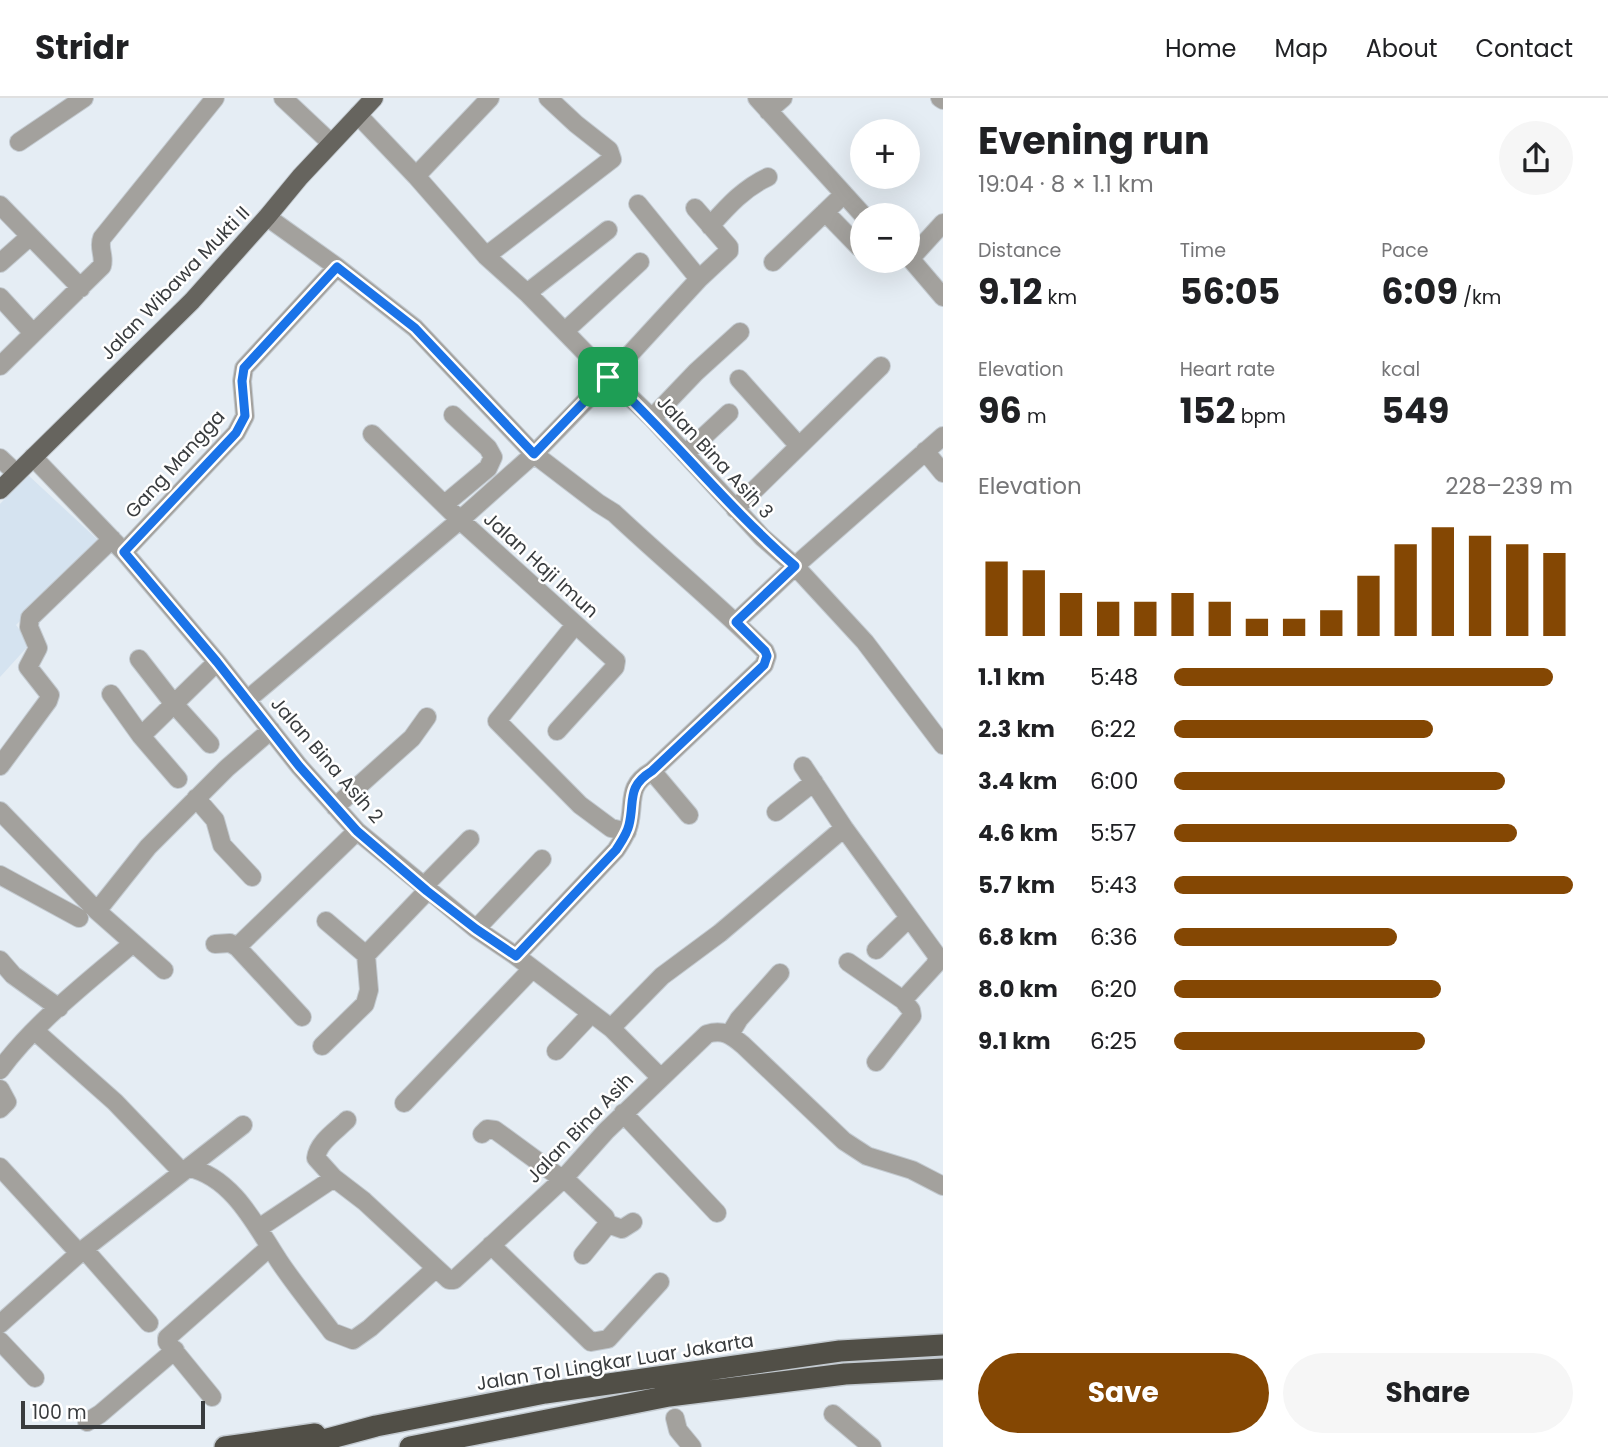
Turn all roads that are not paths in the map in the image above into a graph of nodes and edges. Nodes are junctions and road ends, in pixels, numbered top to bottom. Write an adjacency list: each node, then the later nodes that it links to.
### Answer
1 (84, 98): 10 (street)
2 (215, 98): 34 (street)
3 (283, 98): 11 (street)
4 (374, 98): 9 (main road, Jalan Wibawa Mukti II)
5 (490, 98): 12 (street)
6 (548, 98): 27 (street)
7 (783, 98): 8 (street)
8 (763, 104): 14 (street)
9 (358, 115): 11 (main road, Jalan Wibawa Mukti II); 12 (street, Jalan Bina Asih 3)
10 (19, 142)
11 (331, 144): 20 (main road, Jalan Wibawa Mukti II)
12 (416, 176): 27 (street, Jalan Bina Asih 3)
13 (768, 177): 22 (street)
14 (844, 194): 15 (street); 19 (street)
15 (852, 203)
16 (638, 204): 33 (street)
17 (0, 205): 34 (street)
18 (695, 208): 22 (street)
19 (825, 212): 24 (street); 29 (street)
20 (267, 218): 31 (street); 54 (main road, Jalan Wibawa Mukti II)
21 (943, 223): 26 (street)
22 (710, 226): 33 (street)
23 (608, 230): 35 (street)
24 (850, 238)
25 (26, 240): 30 (street)
26 (920, 247)
27 (486, 256): 35 (street, Jalan Bina Asih 3)
28 (640, 262): 39 (street)
29 (773, 262)
30 (0, 263)
31 (337, 267): 52 (street); 62 (street, Gang Mangga)
32 (920, 269): 37 (street)
33 (699, 279): 43 (street)
34 (76, 288): 38 (street)
35 (527, 293): 39 (street, Jalan Bina Asih 3)
36 (0, 297): 38 (street)
37 (943, 297)
38 (31, 331): 41 (street)
39 (565, 331): 43 (street, Jalan Bina Asih 3)
40 (740, 332): 47 (street)
41 (0, 366)
42 (881, 366): 50 (street)
43 (608, 377): 47 (street, Jalan Bina Asih 3); 52 (street)
44 (738, 379): 50 (street)
45 (729, 413): 53 (street)
46 (453, 415): 59 (street)
47 (652, 418): 53 (street, Jalan Bina Asih 3)
48 (372, 434): 59 (street, Jalan Haji Imun)
49 (943, 436): 51 (street)
50 (799, 446): 60 (street)
51 (925, 452): 57 (street); 63 (street)
52 (534, 454): 61 (street); 64 (street)
53 (685, 454): 60 (street, Jalan Bina Asih 3)
54 (33, 457): 56 (main road, Jalan Wibawa Mukti II); 62 (street, Jalan Bina Asih 2)
55 (0, 458): 56 (street)
56 (16, 473): 58 (main road, Jalan Wibawa Mukti II)
57 (943, 473)
58 (0, 489)
59 (445, 504): 61 (street, Jalan Haji Imun)
60 (735, 509): 63 (street, Jalan Bina Asih 3)
61 (460, 520): 65 (street, Jalan Haji Imun); 69 (street)
62 (118, 545): 67 (street, Jalan Bina Asih 2); 77 (street, Gang Mangga)
63 (795, 566): 64 (street); 76 (street, Jalan Bina Asih 3)
64 (736, 622): 79 (street)
65 (575, 625): 73 (street, Jalan Haji Imun); 89 (street)
66 (139, 659): 70 (street)
67 (217, 662): 69 (street, Jalan Bina Asih 2); 70 (street)
68 (111, 694): 74 (street)
69 (247, 700): 72 (street, Jalan Bina Asih 2)
70 (174, 704): 74 (street); 75 (street)
71 (427, 717): 83 (street)
72 (271, 730): 82 (street); 83 (street, Jalan Bina Asih 2)
73 (556, 731)
74 (141, 736): 80 (street)
75 (210, 744)
76 (943, 745)
77 (0, 766)
78 (803, 766): 81 (street)
79 (652, 771): 86 (street); 89 (street)
80 (178, 779)
81 (814, 782): 85 (street); 87 (street)
82 (196, 798): 93 (street); 95 (street)
83 (335, 807): 88 (street, Jalan Bina Asih 2)
84 (0, 811): 95 (street)
85 (776, 812)
86 (689, 815)
87 (844, 828): 97 (street); 115 (street)
88 (357, 831): 94 (street, Jalan Bina Asih 2); 102 (street)
89 (626, 832): 105 (street)
90 (470, 839): 94 (street)
91 (542, 859): 99 (street)
92 (0, 875): 96 (street)
93 (252, 877)
94 (425, 889): 99 (street, Jalan Bina Asih 2); 104 (street)
95 (97, 911): 100 (street)
96 (79, 918)
97 (909, 918): 103 (street); 111 (street)
98 (326, 921): 104 (street)
99 (476, 929): 105 (street, Jalan Bina Asih 2)
100 (132, 944): 109 (street); 112 (street)
101 (215, 944): 102 (street)
102 (237, 947): 114 (street)
103 (876, 950)
104 (366, 955): 118 (street)
105 (516, 956): 108 (street, Jalan Bina Asih 2)
106 (0, 960): 112 (street)
107 (848, 962): 111 (street)
108 (532, 969): 113 (street, Jalan Bina Asih 2); 124 (street)
109 (164, 970)
110 (780, 973): 117 (street)
111 (903, 1000): 120 (street)
112 (59, 1008): 116 (street)
113 (591, 1014): 115 (street, Jalan Bina Asih 2); 119 (street)
114 (302, 1017)
115 (611, 1028): 122 (street, Jalan Bina Asih 2)
116 (35, 1031): 121 (street); 131 (street)
117 (730, 1034): 122 (street, Jalan Bina Asih); 134 (street)
118 (322, 1046)
119 (556, 1051)
120 (876, 1062)
121 (0, 1070)
122 (660, 1077): 126 (street, Jalan Bina Asih)
123 (0, 1089): 125 (street)
124 (404, 1103)
125 (0, 1109)
126 (623, 1113): 132 (street, Jalan Bina Asih); 135 (street)
127 (347, 1120): 133 (street)
128 (243, 1125): 131 (street)
129 (482, 1134): 132 (street)
130 (0, 1167): 141 (street)
131 (186, 1170): 138 (street); 141 (street)
132 (563, 1178): 137 (street); 139 (street, Jalan Bina Asih)
133 (338, 1185): 138 (street); 143 (street)
134 (943, 1186)
135 (717, 1213)
136 (633, 1222): 137 (street)
137 (608, 1224): 142 (street)
138 (260, 1228): 140 (street)
139 (491, 1245): 143 (street, Jalan Bina Asih); 144 (street)
140 (270, 1247): 143 (street); 149 (street)
141 (82, 1251): 145 (street); 146 (street)
142 (583, 1255)
143 (430, 1274)
144 (660, 1282)
145 (149, 1323)
146 (0, 1324)
147 (0, 1341): 151 (street)
148 (943, 1345): 156 (highway, Jalan Tol Lingkar Luar Jakarta)
149 (175, 1350): 152 (street); 155 (street)
150 (943, 1369): 159 (highway)
151 (36, 1378)
152 (212, 1396)
153 (833, 1414): 161 (street)
154 (675, 1418): 160 (street)
155 (88, 1422)
156 (376, 1426): 157 (highway); 158 (highway, Jalan Tol Lingkar Luar Jakarta)
157 (225, 1447)
158 (298, 1447)
159 (411, 1447)
160 (692, 1447)
161 (872, 1447)

